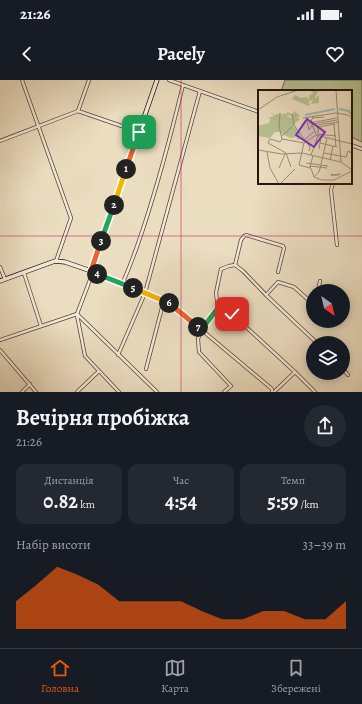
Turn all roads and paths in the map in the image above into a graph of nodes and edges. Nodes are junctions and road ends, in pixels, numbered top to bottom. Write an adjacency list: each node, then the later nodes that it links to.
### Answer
1 (22, 80): 9 (street)
2 (89, 80): 7 (street)
3 (157, 80): 10 (street)
4 (169, 80): 5 (street)
5 (183, 85): 6 (street); 25 (street)
6 (200, 91): 8 (street); 27 (street)
7 (78, 111): 9 (street); 10 (street)
8 (258, 112)
9 (38, 127): 11 (street); 16 (street)
10 (139, 132): 19 (street)
11 (0, 141)
12 (352, 145): 13 (street)
13 (362, 149)
14 (333, 184): 15 (street)
15 (337, 245)
16 (56, 262): 19 (street); 21 (street)
17 (235, 265): 20 (street); 28 (street); 31 (street)
18 (0, 267): 22 (street)
19 (92, 272): 25 (street); 32 (street)
20 (278, 272)
21 (24, 273): 22 (street); 33 (street)
22 (5, 279): 24 (street)
23 (320, 281): 26 (street)
24 (0, 282)
25 (122, 284): 27 (street)
26 (319, 284)
27 (145, 292): 30 (street); 38 (street)
28 (266, 295): 29 (street); 35 (street)
29 (306, 298)
30 (164, 300): 34 (street); 39 (street)
31 (218, 308): 34 (street); 41 (street)
32 (77, 314): 33 (street); 38 (street); 40 (street)
33 (41, 326): 36 (street)
34 (201, 330): 48 (street); 49 (street)
35 (310, 336)
36 (0, 340)
37 (0, 350): 42 (street)
38 (118, 355): 47 (street)
39 (146, 369)
40 (99, 371): 45 (street); 46 (street)
41 (295, 372): 49 (street); 50 (street)
42 (30, 384): 43 (street); 44 (street)
43 (22, 392)
44 (36, 392)
45 (77, 392)
46 (119, 392)
47 (157, 392)
48 (224, 392)
49 (273, 392)
50 (315, 392)

